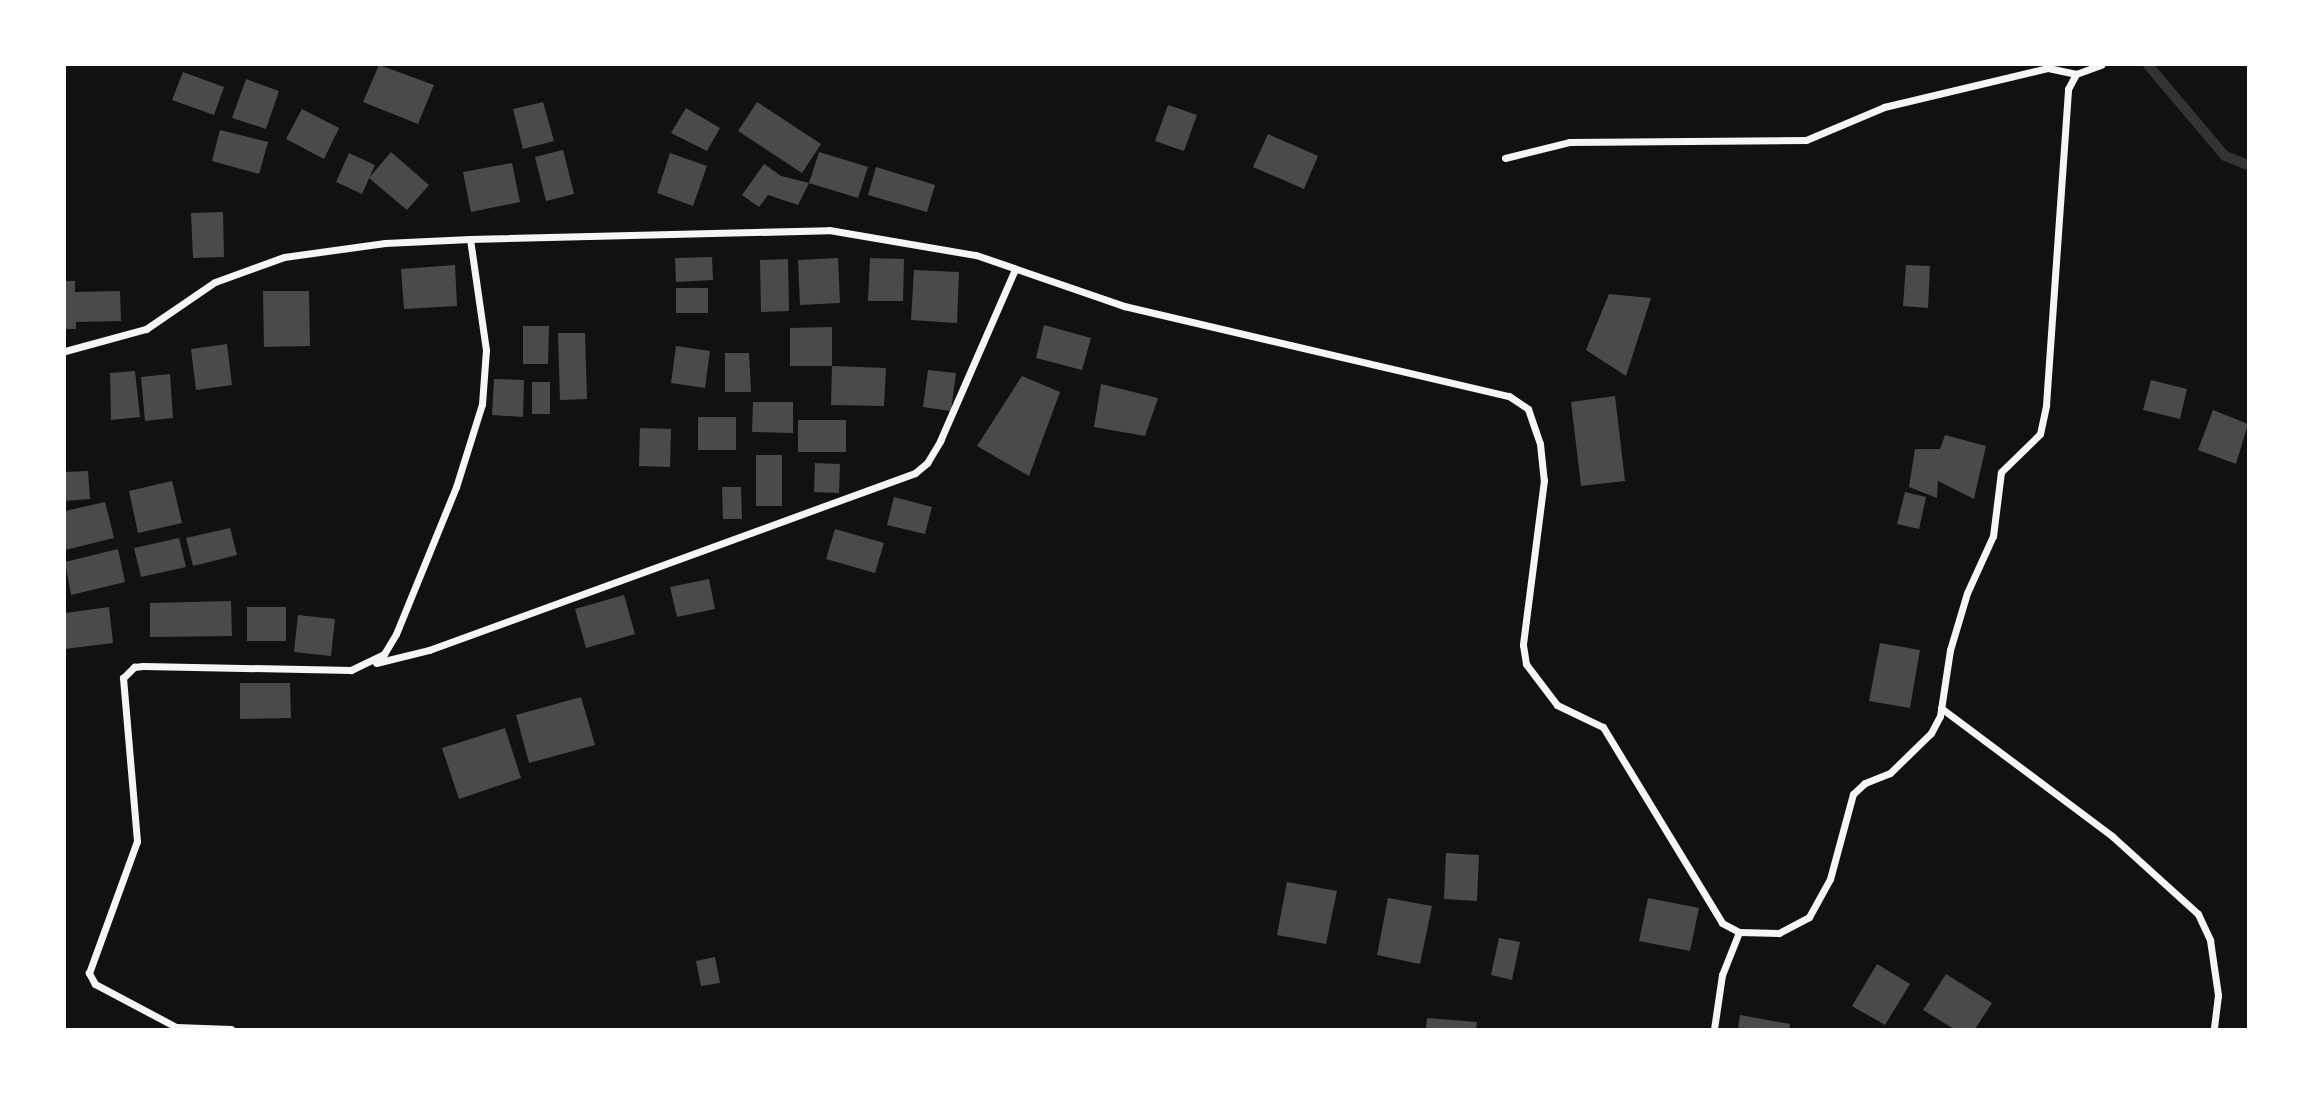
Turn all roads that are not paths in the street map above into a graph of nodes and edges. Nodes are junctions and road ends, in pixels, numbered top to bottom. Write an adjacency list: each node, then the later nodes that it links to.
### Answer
1 (2101, 65): 2 (street)
2 (2077, 74): 3 (street); 8 (street)
3 (1505, 158)
4 (470, 239): 5 (street); 6 (street); 7 (street)
5 (1015, 269): 7 (street); 9 (street)
6 (65, 351)
7 (372, 664): 10 (street)
8 (1941, 708): 9 (street); 12 (street)
9 (1739, 932): 11 (street)
10 (231, 1029)
11 (1714, 1029)
12 (2214, 1029)

